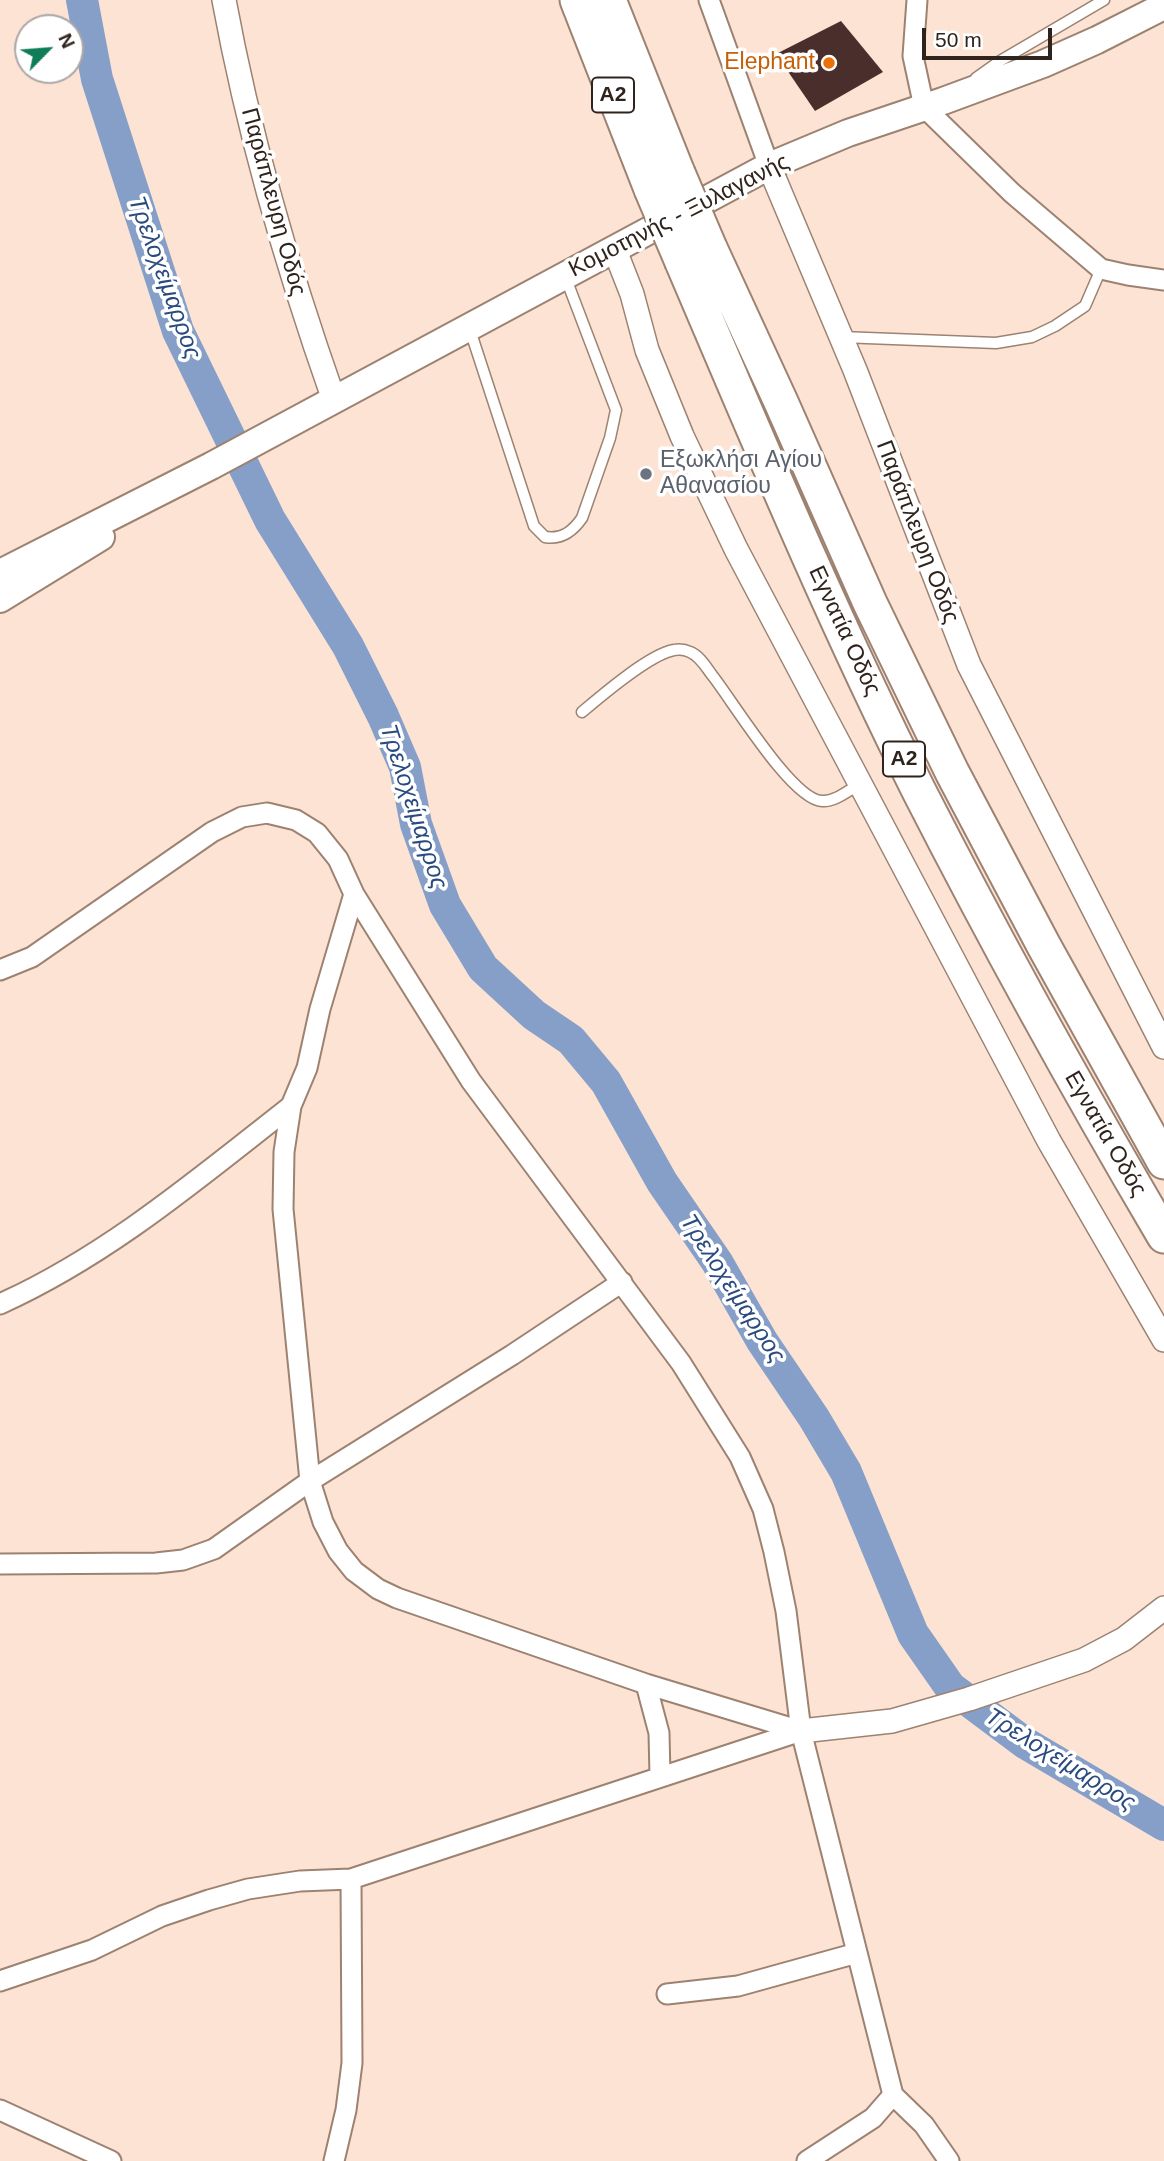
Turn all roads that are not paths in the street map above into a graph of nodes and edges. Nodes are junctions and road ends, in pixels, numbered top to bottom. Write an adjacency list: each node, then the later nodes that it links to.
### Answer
1 (224, 0): 18 (street, Παράπλευρη Οδός)
2 (577, 0): 10 (highway, Εγνατία Οδός / Α2)
3 (609, 0): 10 (highway, Εγνατία Οδός / Α2)
4 (709, 0): 9 (street, Παράπλευρη Οδός)
5 (917, 0): 8 (street)
6 (1104, 0): 8 (lane)
7 (1164, 6): 8 (main road, Κομοτηνής - Ξυλαγανής)
8 (934, 104): 9 (main road, Κομοτηνής - Ξυλαγανής); 13 (street)
9 (769, 166): 11 (main road, Κομοτηνής - Ξυλαγανής); 17 (street, Παράπλευρη Οδός)
10 (664, 181): 12 (highway, Εγνατία Οδός / Α2, bridge)
11 (614, 248): 14 (main road, Κομοτηνής - Ξυλαγανής); 23 (street)
12 (696, 255): 28 (highway, Εγνατία Οδός / Α2); 29 (highway, Εγνατία Οδός / Α2)
13 (1101, 269): 15 (street); 17 (lane)
14 (564, 275): 16 (main road, Κομοτηνής - Ξυλαγανής); 16 (lane)
15 (1164, 280)
16 (469, 328): 18 (main road, Κομοτηνής - Ξυλαγανής)
17 (841, 337): 26 (street, Παράπλευρη Οδός)
18 (334, 400): 19 (main road, Κομοτηνής - Ξυλαγανής)
19 (211, 467): 20 (main road, Κομοτηνής - Ξυλαγανής); 21 (main road, Κομοτηνής - Ξυλαγανής)
20 (0, 573)
21 (0, 598)
22 (582, 712): 23 (lane)
23 (860, 783): 32 (street)
24 (354, 894): 25 (street); 27 (street); 30 (street)
25 (0, 970)
26 (1164, 1047)
27 (291, 1105): 31 (street); 33 (street)
28 (1164, 1162)
29 (1164, 1236)
30 (622, 1282): 33 (street); 37 (street)
31 (0, 1304)
32 (1164, 1340)
33 (310, 1481): 34 (street); 36 (street)
34 (0, 1564)
35 (1164, 1608): 37 (street)
36 (646, 1684): 37 (street); 38 (street)
37 (801, 1731): 38 (street); 40 (street)
38 (660, 1776): 39 (street)
39 (351, 1879): 41 (street); 46 (street)
40 (858, 1953): 42 (street); 43 (street)
41 (0, 1981)
42 (667, 1994)
43 (893, 2095): 47 (street); 48 (street)
44 (0, 2110): 45 (street)
45 (111, 2161)
46 (334, 2161)
47 (807, 2161)
48 (949, 2161)

